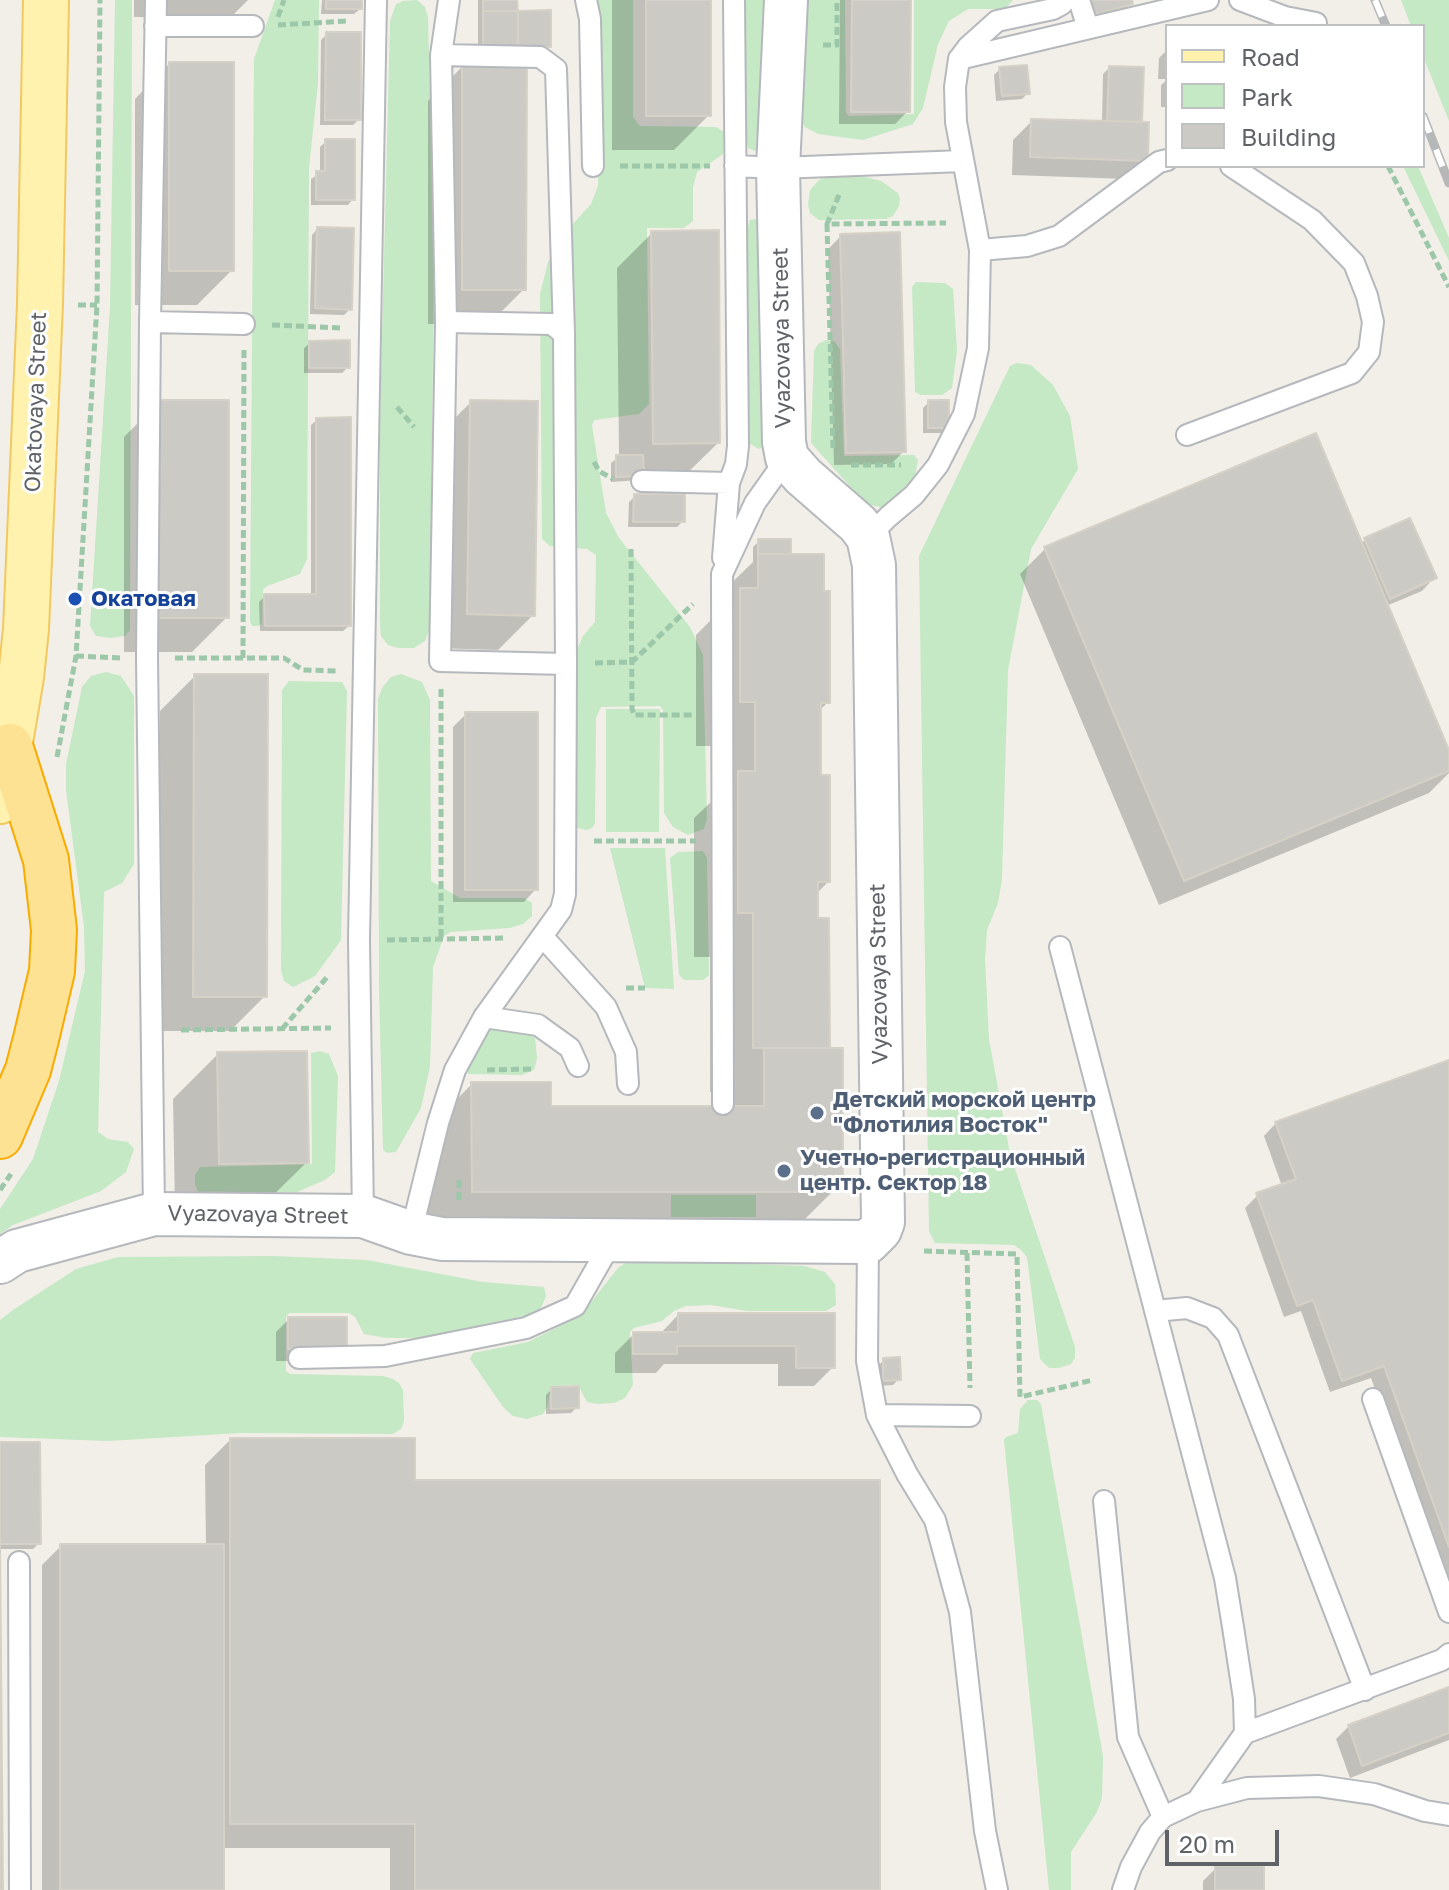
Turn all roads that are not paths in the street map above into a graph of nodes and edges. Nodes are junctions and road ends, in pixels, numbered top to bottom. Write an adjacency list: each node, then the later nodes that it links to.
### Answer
1 (46, 0): 37 (main road, Okatovaya Street)
2 (156, 0): 14 (lane)
3 (376, 0): 47 (lane)
4 (449, 0): 17 (lane)
5 (586, 0): 21 (lane)
6 (734, 0): 22 (lane)
7 (786, 0): 23 (street, Vyazovaya Street)
8 (1064, 0): 18 (lane)
9 (1079, 0): 16 (lane)
10 (1208, 0): 12 (lane)
11 (1240, 0): 13 (lane)
12 (1154, 5): 16 (lane)
13 (1316, 23)
14 (155, 26): 15 (lane); 26 (lane)
15 (253, 26)
16 (1088, 28): 18 (lane)
17 (441, 55): 27 (lane); 29 (lane)
18 (959, 59): 20 (lane)
19 (1165, 160): 25 (lane)
20 (963, 161): 23 (lane); 25 (lane)
21 (593, 166)
22 (735, 166): 23 (lane); 33 (lane)
23 (778, 168): 31 (street, Vyazovaya Street)
24 (1234, 168): 30 (lane)
25 (980, 250): 34 (lane)
26 (150, 322): 28 (lane); 46 (lane)
27 (446, 322): 29 (lane); 36 (lane)
28 (244, 324)
29 (564, 334): 36 (lane)
30 (1187, 435)
31 (787, 458): 34 (street, Vyazovaya Street); 35 (lane)
32 (642, 481): 33 (lane)
33 (729, 483): 35 (lane)
34 (868, 537): 50 (street, Vyazovaya Street)
35 (722, 574): 44 (lane)
36 (566, 664): 39 (lane)
37 (10, 746): 38 (main road, Okatovaya Street); 45 (highway)
38 (0, 801)
39 (543, 937): 41 (lane); 43 (lane)
40 (1060, 947): 52 (lane)
41 (484, 1017): 42 (lane); 48 (lane)
42 (578, 1066)
43 (628, 1084)
44 (723, 1104)
45 (7, 1152)
46 (154, 1214): 47 (street, Vyazovaya Street); 51 (street, Vyazovaya Street)
47 (363, 1216): 48 (street, Vyazovaya Street)
48 (411, 1233): 49 (street, Vyazovaya Street)
49 (612, 1241): 50 (street, Vyazovaya Street); 53 (lane)
50 (868, 1242): 55 (lane)
51 (0, 1262)
52 (1155, 1311): 61 (lane); 62 (lane)
53 (299, 1358)
54 (1373, 1399): 59 (lane)
55 (877, 1415): 56 (lane); 67 (lane)
56 (970, 1416)
57 (1104, 1501): 65 (lane)
58 (19, 1562): 66 (lane)
59 (1449, 1612)
60 (1449, 1654): 61 (lane)
61 (1365, 1690): 62 (lane)
62 (1245, 1733): 63 (lane)
63 (1197, 1801): 64 (lane); 65 (lane)
64 (1449, 1815)
65 (1163, 1817): 68 (lane)
66 (20, 1890)
67 (997, 1890)
68 (1123, 1890)

